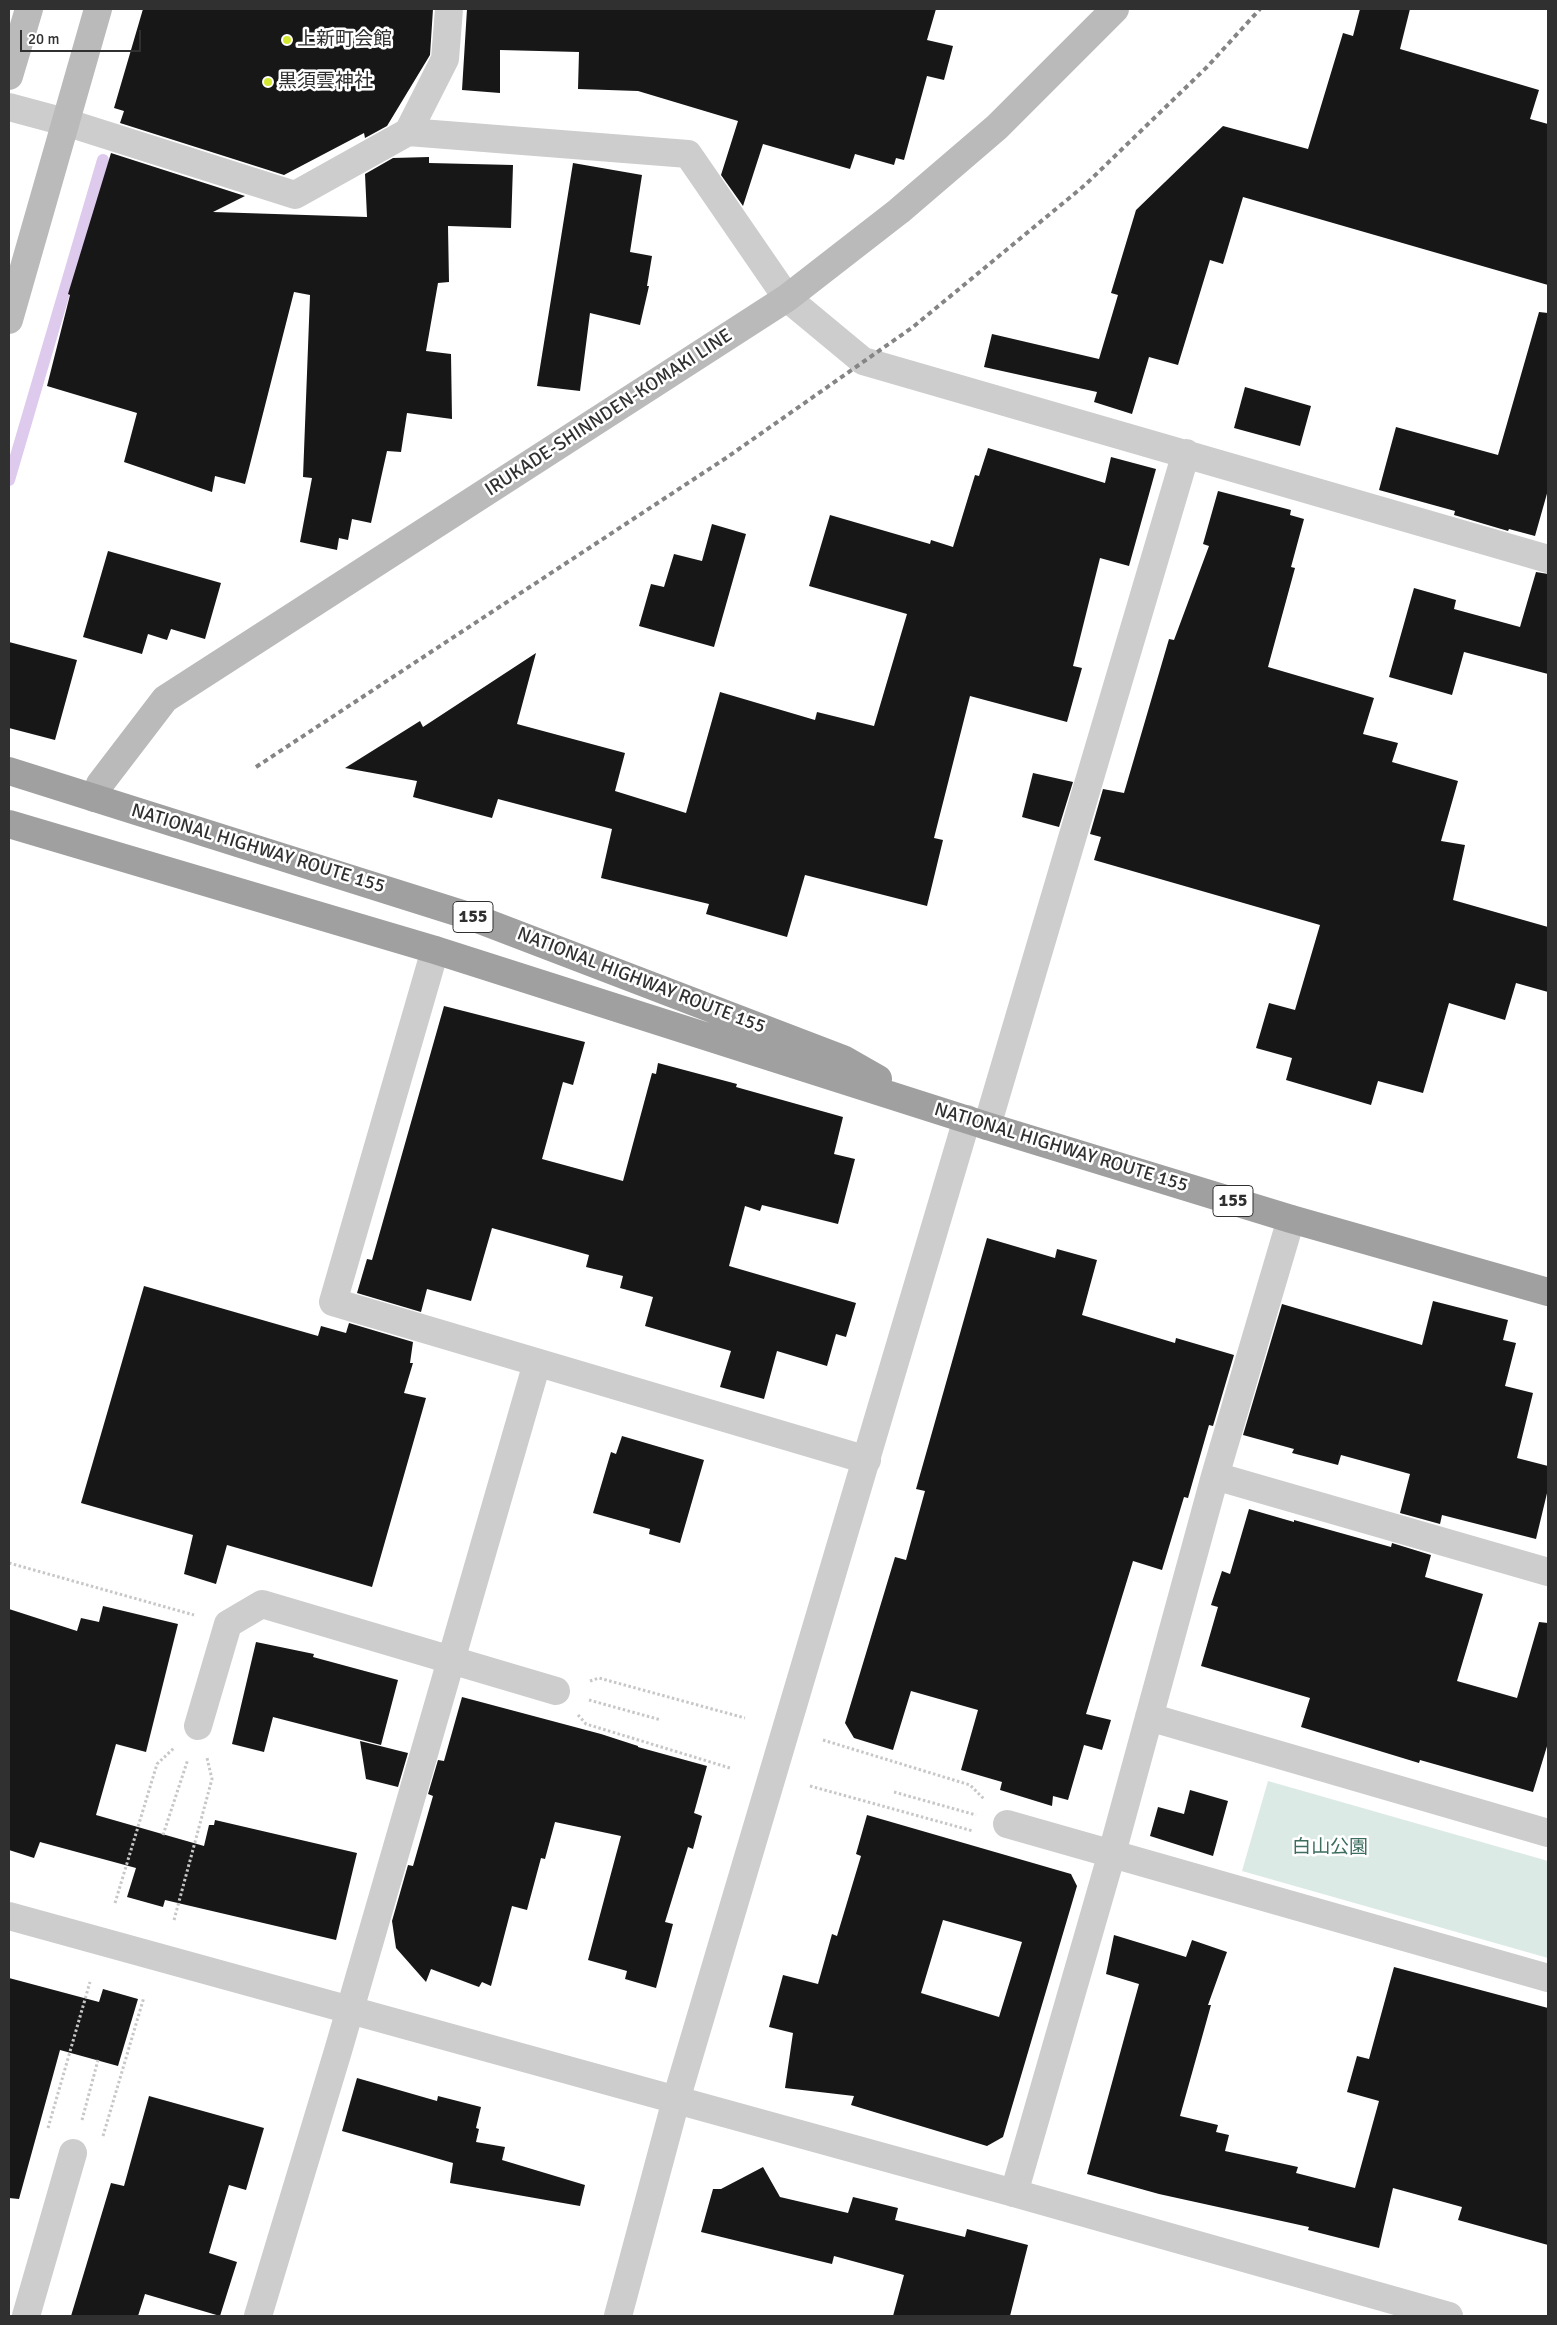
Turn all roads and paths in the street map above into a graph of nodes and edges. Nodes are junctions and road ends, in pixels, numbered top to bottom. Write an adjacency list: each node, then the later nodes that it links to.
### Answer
1 (29, 9): 5 (main road)
2 (98, 9): 7 (main road)
3 (449, 9): 8 (street)
4 (1115, 9): 9 (main road, IRUKADE-SHINNDEN-KOMAKI LINE)
5 (9, 76)
6 (9, 107): 7 (street)
7 (65, 122): 8 (street); 10 (main road)
8 (408, 132): 9 (street)
9 (787, 298): 11 (street); 14 (main road, IRUKADE-SHINNDEN-KOMAKI LINE)
10 (9, 320)
11 (1186, 453): 12 (street); 18 (street)
12 (1548, 559)
13 (9, 770): 14 (highway, NATIONAL HIGHWAY ROUTE 155 / 155)
14 (94, 798): 17 (highway, NATIONAL HIGHWAY ROUTE 155 / 155)
15 (9, 824): 16 (highway, NATIONAL HIGHWAY ROUTE 155 / 155)
16 (435, 950): 17 (highway, NATIONAL HIGHWAY ROUTE 155 / 155); 21 (street)
17 (920, 1104): 18 (highway, NATIONAL HIGHWAY ROUTE 155 / 155)
18 (977, 1123): 19 (highway, NATIONAL HIGHWAY ROUTE 155 / 155); 22 (street)
19 (1291, 1219): 20 (highway, NATIONAL HIGHWAY ROUTE 155 / 155); 23 (street)
20 (1548, 1292)
21 (537, 1363): 22 (street); 27 (street)
22 (868, 1460): 49 (street)
23 (1215, 1476): 25 (street); 29 (street)
24 (9, 1563): 26 (path)
25 (1548, 1572)
26 (228, 1624): 27 (street); 32 (street)
27 (451, 1660): 28 (street); 47 (street)
28 (556, 1691): 30 (path); 31 (path); 34 (path)
29 (1149, 1717): 38 (street); 40 (street)
30 (744, 1718)
31 (660, 1720)
32 (198, 1726): 39 (path); 41 (path); 43 (path)
33 (823, 1740): 37 (path)
34 (730, 1768)
35 (810, 1786): 37 (path)
36 (894, 1792): 37 (path)
37 (1008, 1824): 40 (street)
38 (1548, 1833)
39 (163, 1835)
40 (1112, 1853): 44 (street); 51 (street)
41 (115, 1903)
42 (9, 1916): 47 (street)
43 (174, 1920)
44 (1548, 1978)
45 (90, 1982): 50 (path)
46 (144, 1997): 50 (path)
47 (349, 2011): 49 (street); 53 (street)
48 (98, 2060): 50 (path)
49 (676, 2100): 51 (street); 54 (street)
50 (73, 2153): 52 (street)
51 (1014, 2193): 55 (street)
52 (26, 2316)
53 (258, 2316)
54 (618, 2316)
55 (1449, 2316)

